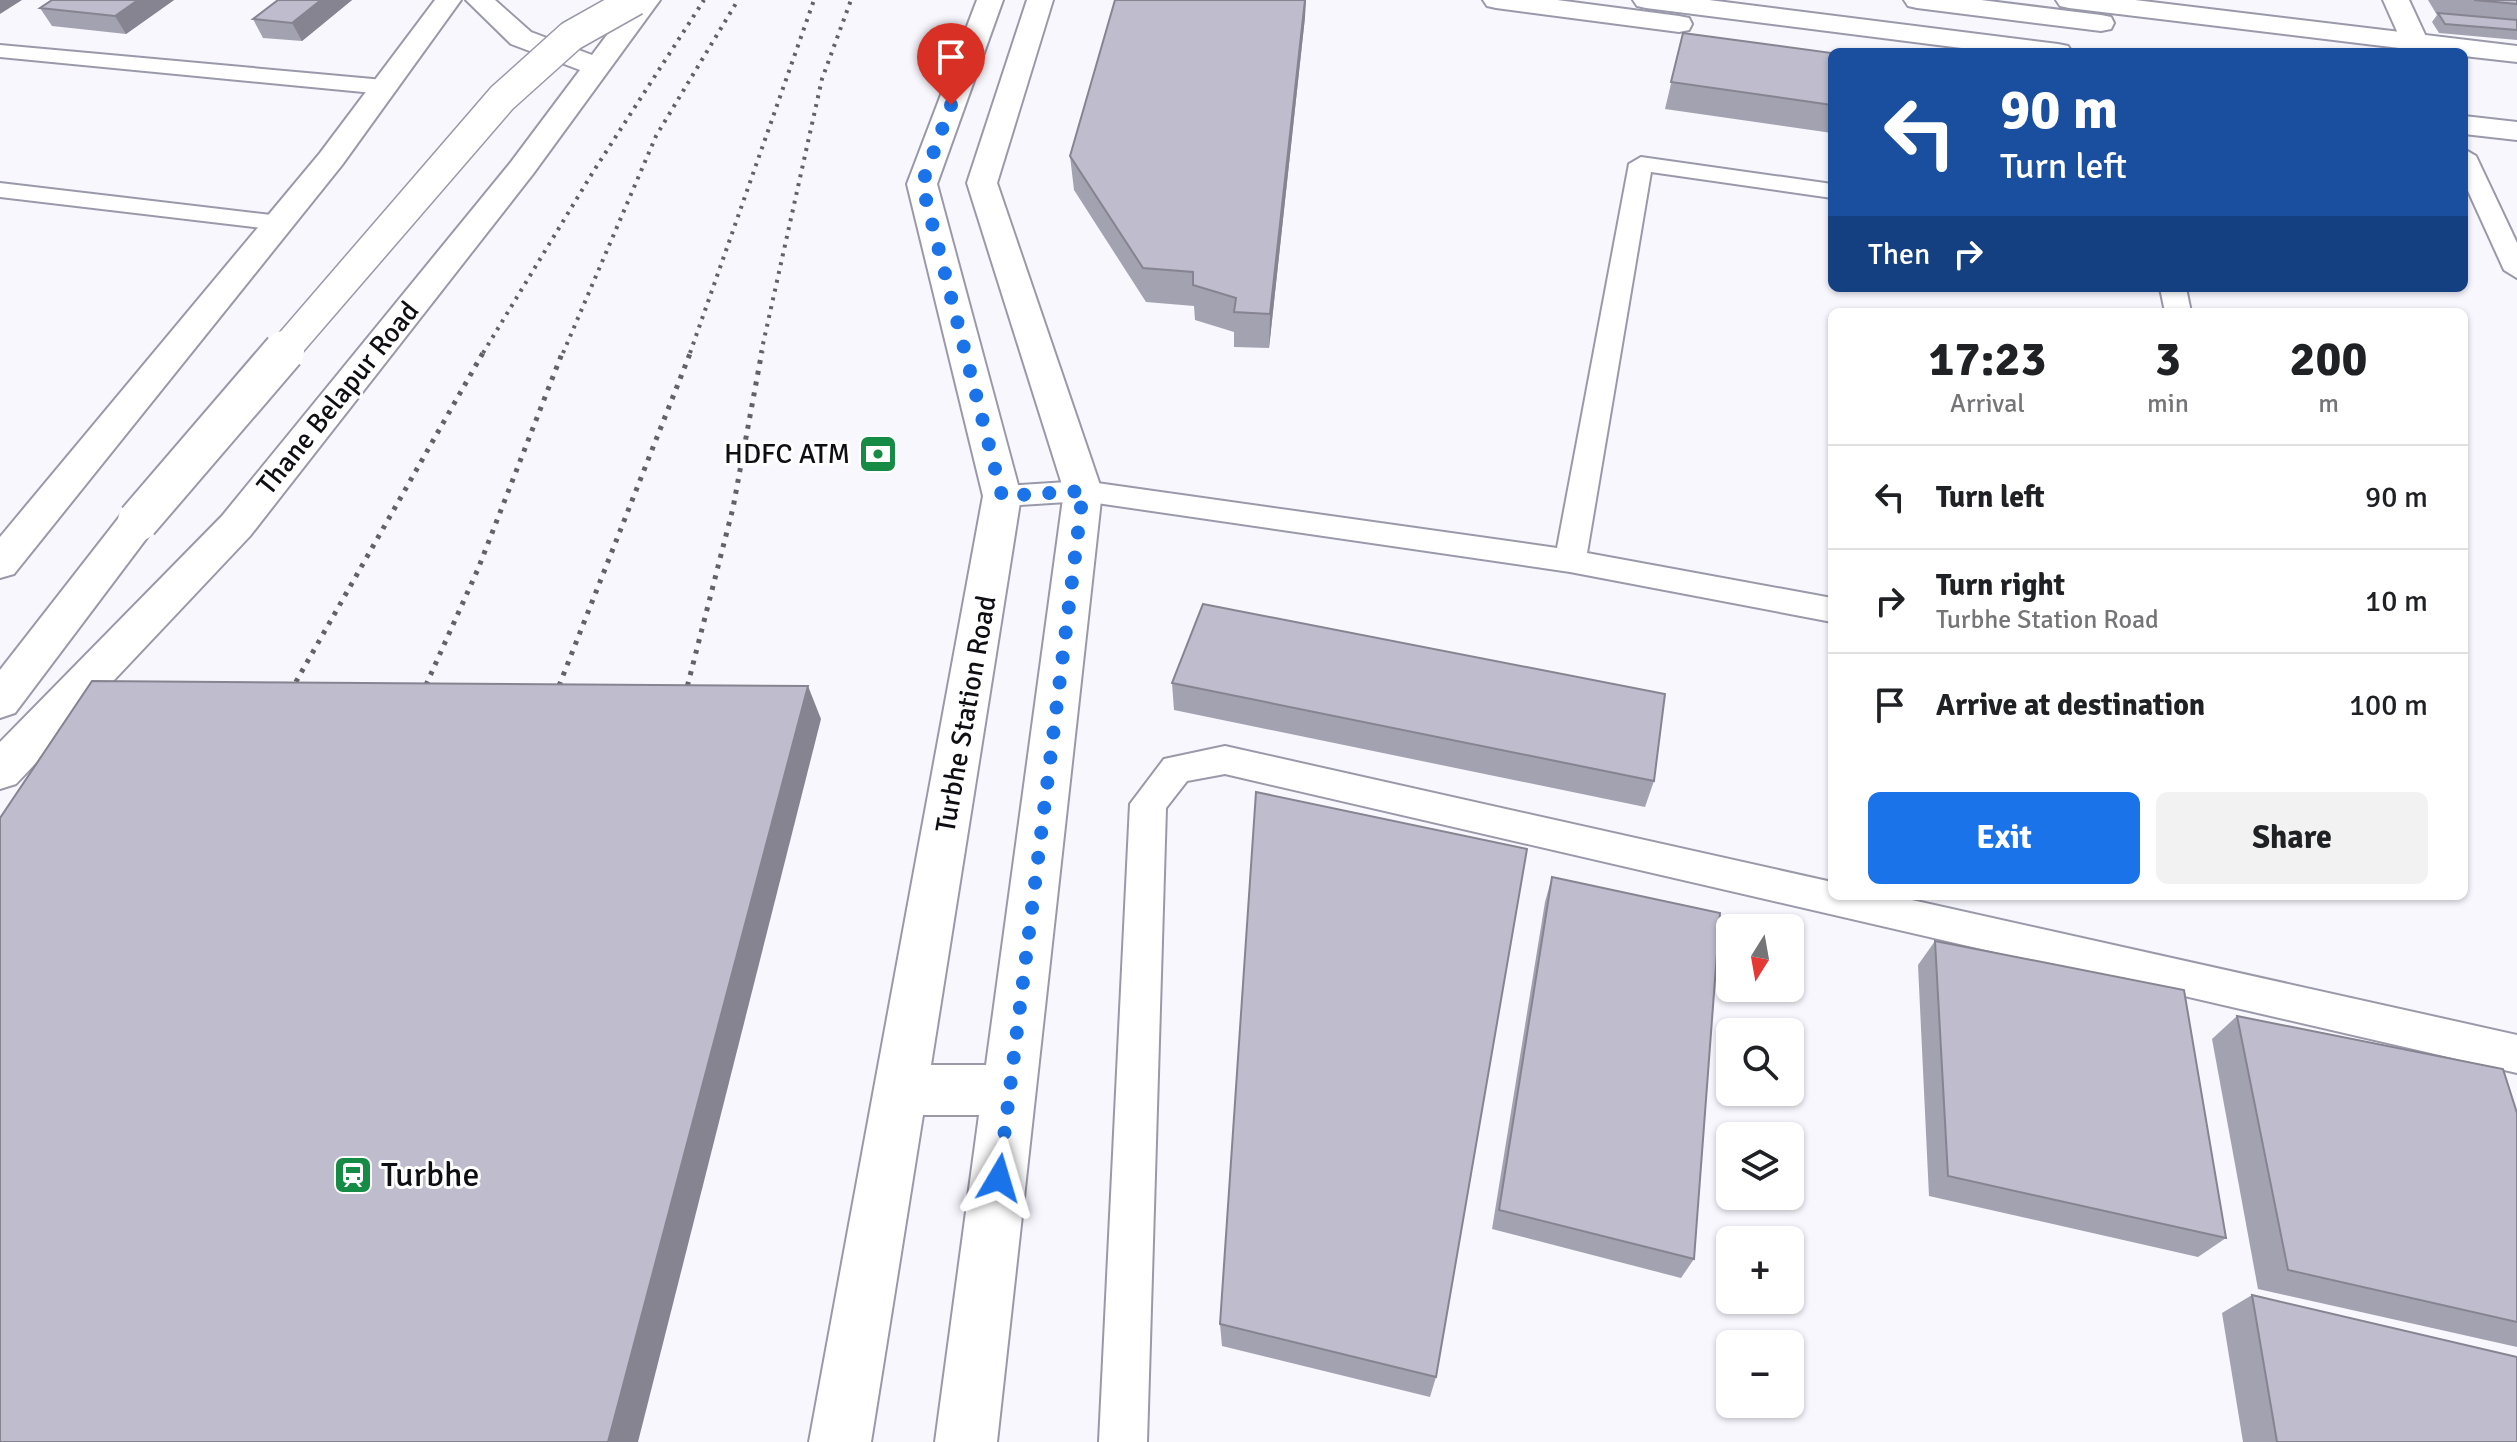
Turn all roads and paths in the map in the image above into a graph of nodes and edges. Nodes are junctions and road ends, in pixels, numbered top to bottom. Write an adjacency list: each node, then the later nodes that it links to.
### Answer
1 (448, 0): 21 (main road)
2 (479, 0): 18 (main road)
3 (635, 0): 36 (main road, bridge)
4 (647, 0): 18 (main road, Thane Belapur Road)
5 (990, 0): 32 (main road, Turbhe Station Road)
6 (1040, 0): 31 (main road)
7 (1496, 0): 13 (main road)
8 (1646, 0): 14 (main road)
9 (1917, 0): 15 (main road)
10 (2069, 0): 12 (main road)
11 (2396, 0): 12 (main road)
12 (2414, 41): 17 (main road)
13 (1869, 48)
14 (2026, 48)
15 (2310, 48)
16 (0, 51): 21 (lane)
17 (2517, 54)
18 (597, 67): 37 (main road, Thane Belapur Road)
19 (2468, 67): 20 (main road)
20 (2517, 73)
21 (384, 87): 29 (main road)
22 (2468, 104): 23 (main road)
23 (2517, 110)
24 (2468, 125): 25 (main road)
25 (2517, 131)
26 (2468, 165): 30 (lane)
27 (0, 190): 29 (lane)
28 (1828, 190): 33 (lane)
29 (280, 223): 34 (main road)
30 (2517, 270)
31 (1083, 491): 32 (lane); 33 (lane); 42 (main road)
32 (1002, 496): 41 (main road, Turbhe Station Road)
33 (1570, 561): 35 (lane)
34 (0, 564)
35 (1828, 609)
36 (0, 701)
37 (0, 771)
38 (1828, 897): 45 (lane)
39 (1840, 900): 40 (lane)
40 (2517, 1054)
41 (902, 1090): 42 (main road); 43 (main road, Turbhe Station Road)
42 (1009, 1090): 44 (main road)
43 (840, 1442)
44 (966, 1442)
45 (1123, 1442)

